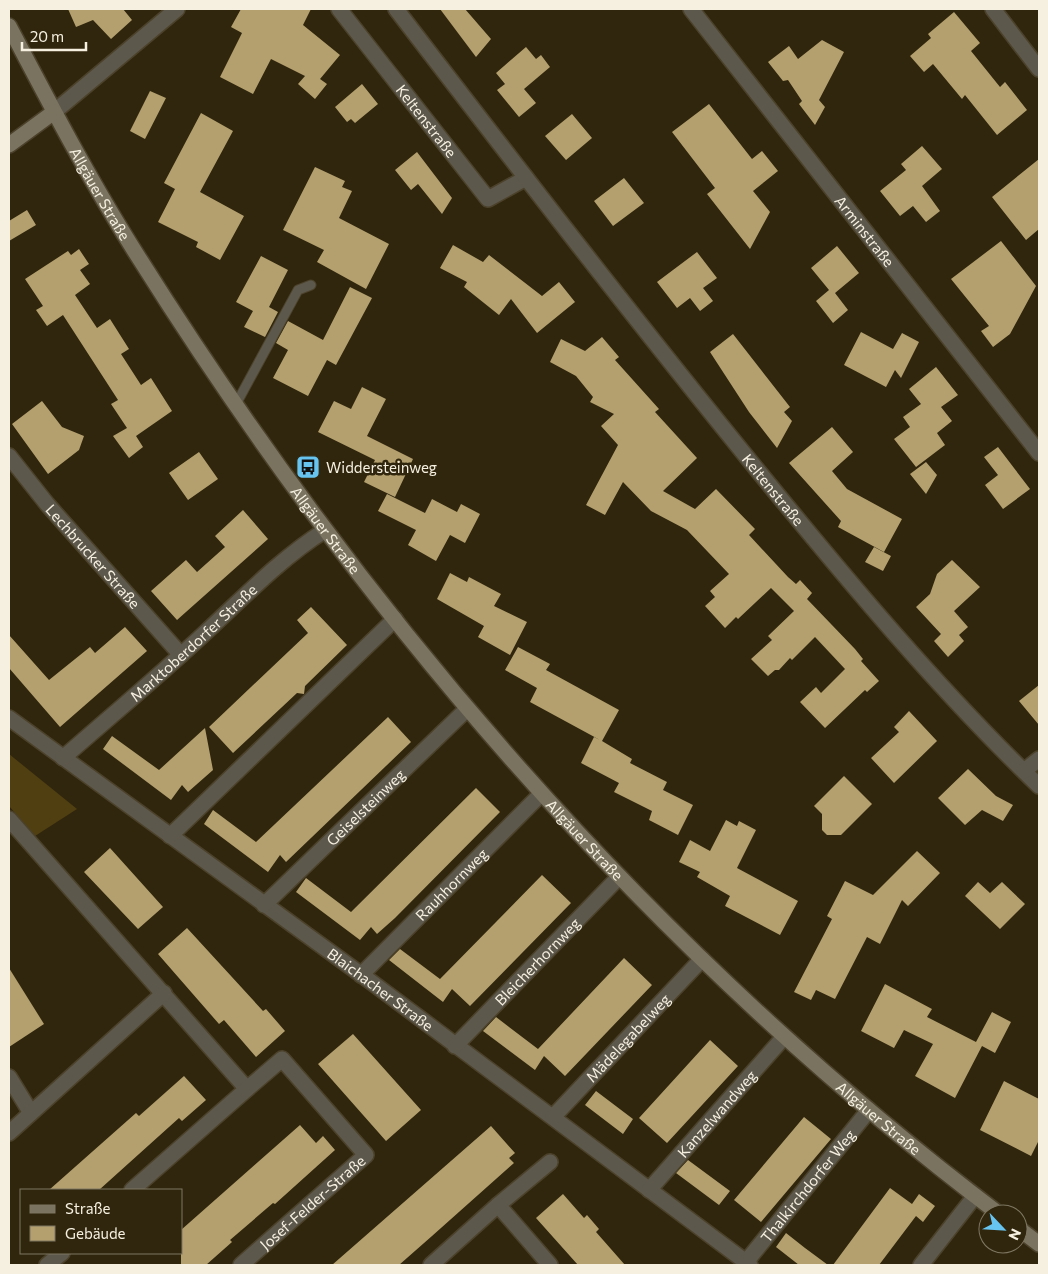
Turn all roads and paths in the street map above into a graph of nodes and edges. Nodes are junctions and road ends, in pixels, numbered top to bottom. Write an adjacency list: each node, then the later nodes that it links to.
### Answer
1 (177, 9): 8 (street)
2 (339, 9): 10 (street, Keltenstraße)
3 (396, 9): 10 (street, Keltenstraße)
4 (691, 9): 13 (street, Arminstraße)
5 (993, 9): 7 (street)
6 (9, 26): 8 (main road, Allgäuer Straße)
7 (1039, 69)
8 (54, 112): 9 (main road); 12 (main road, Allgäuer Straße)
9 (9, 145)
10 (526, 178): 22 (street, Keltenstraße)
11 (312, 285): 12 (lane)
12 (235, 406): 15 (main road, Allgäuer Straße)
13 (1039, 453)
14 (9, 456): 17 (street, Lechbrucker Straße)
15 (324, 531): 16 (main road, Allgäuer Straße); 17 (street, Marktoberdorfer Straße)
16 (395, 619): 18 (main road, Allgäuer Straße); 26 (street)
17 (181, 655): 20 (street, Marktoberdorfer Straße)
18 (466, 710): 24 (main road, Allgäuer Straße); 28 (street, Geiselsteinweg)
19 (9, 718): 20 (street, Blaichacher Straße)
20 (63, 758): 26 (street, Blaichacher Straße)
21 (1039, 759): 22 (street)
22 (1024, 772): 23 (street, Keltenstraße)
23 (1039, 786)
24 (541, 794): 27 (main road, Allgäuer Straße); 30 (street, Rauhhornweg)
25 (9, 819): 31 (street)
26 (170, 836): 28 (street, Blaichacher Straße)
27 (619, 877): 29 (main road, Allgäuer Straße); 33 (street, Bleicherhornweg)
28 (264, 905): 30 (street, Blaichacher Straße)
29 (702, 959): 32 (main road, Allgäuer Straße); 38 (street, Mädelegabelweg)
30 (361, 975): 33 (street, Blaichacher Straße)
31 (164, 993): 35 (street); 37 (street)
32 (784, 1037): 36 (main road, Allgäuer Straße); 42 (street, Kanzelwandweg)
33 (455, 1046): 38 (street, Blaichacher Straße)
34 (9, 1078): 37 (street)
35 (247, 1090): 41 (street, Josef-Felder-Straße); 51 (street, Josef-Felder-Straße)
36 (869, 1110): 43 (main road, Allgäuer Straße); 49 (street, Thalkirchdorfer Weg)
37 (31, 1113): 39 (street)
38 (553, 1117): 42 (street, Blaichacher Straße)
39 (9, 1132)
40 (550, 1162): 45 (street)
41 (133, 1189)
42 (649, 1190): 49 (street, Blaichacher Straße)
43 (975, 1196): 44 (main road, Allgäuer Straße); 54 (street)
44 (986, 1204)
45 (498, 1206): 52 (street); 53 (street)
46 (1028, 1236): 47 (main road)
47 (1039, 1244)
48 (61, 1254): 50 (street)
49 (748, 1264)
50 (48, 1265)
51 (241, 1265)
52 (431, 1265)
53 (550, 1265)
54 (921, 1265)

